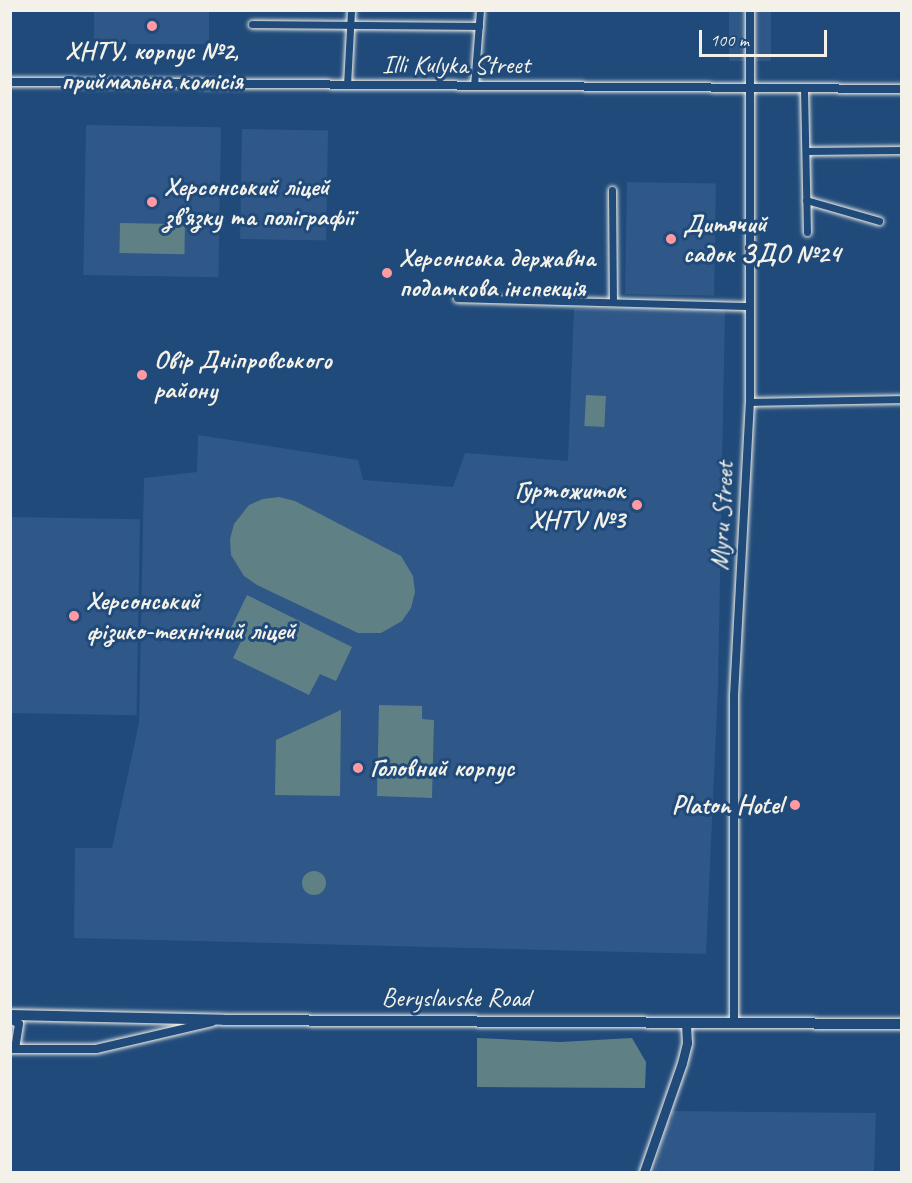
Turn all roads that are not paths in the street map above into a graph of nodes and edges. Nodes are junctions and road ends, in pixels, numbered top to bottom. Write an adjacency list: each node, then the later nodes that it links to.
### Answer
1 (351, 10): 5 (street)
2 (480, 10): 6 (street)
3 (750, 10): 11 (street, Myru Street)
4 (252, 24): 5 (street)
5 (350, 26): 6 (street); 8 (street)
6 (479, 26): 9 (street)
7 (10, 82): 8 (street, Illi Kulyka Street)
8 (347, 85): 9 (street, Illi Kulyka Street)
9 (474, 86): 11 (street, Illi Kulyka Street)
10 (804, 88): 11 (street, Illi Kulyka Street); 12 (street, Illi Kulyka Street); 13 (street)
11 (748, 89): 21 (street, Myru Street)
12 (902, 89)
13 (806, 150): 14 (street); 16 (street)
14 (902, 150)
15 (612, 190): 20 (street)
16 (807, 200): 17 (street); 18 (street)
17 (879, 221)
18 (807, 232)
19 (457, 298): 20 (street)
20 (613, 302): 21 (street)
21 (750, 306): 23 (street, Myru Street)
22 (902, 399): 23 (street)
23 (750, 402): 27 (street, Myru Street)
24 (10, 1017): 25 (main road, Beryslavske Road); 29 (street)
25 (224, 1020): 26 (main road, Beryslavske Road); 29 (street)
26 (686, 1024): 27 (main road, Beryslavske Road); 30 (main road)
27 (734, 1024): 28 (main road, Beryslavske Road)
28 (902, 1024)
29 (13, 1049)
30 (644, 1173)

